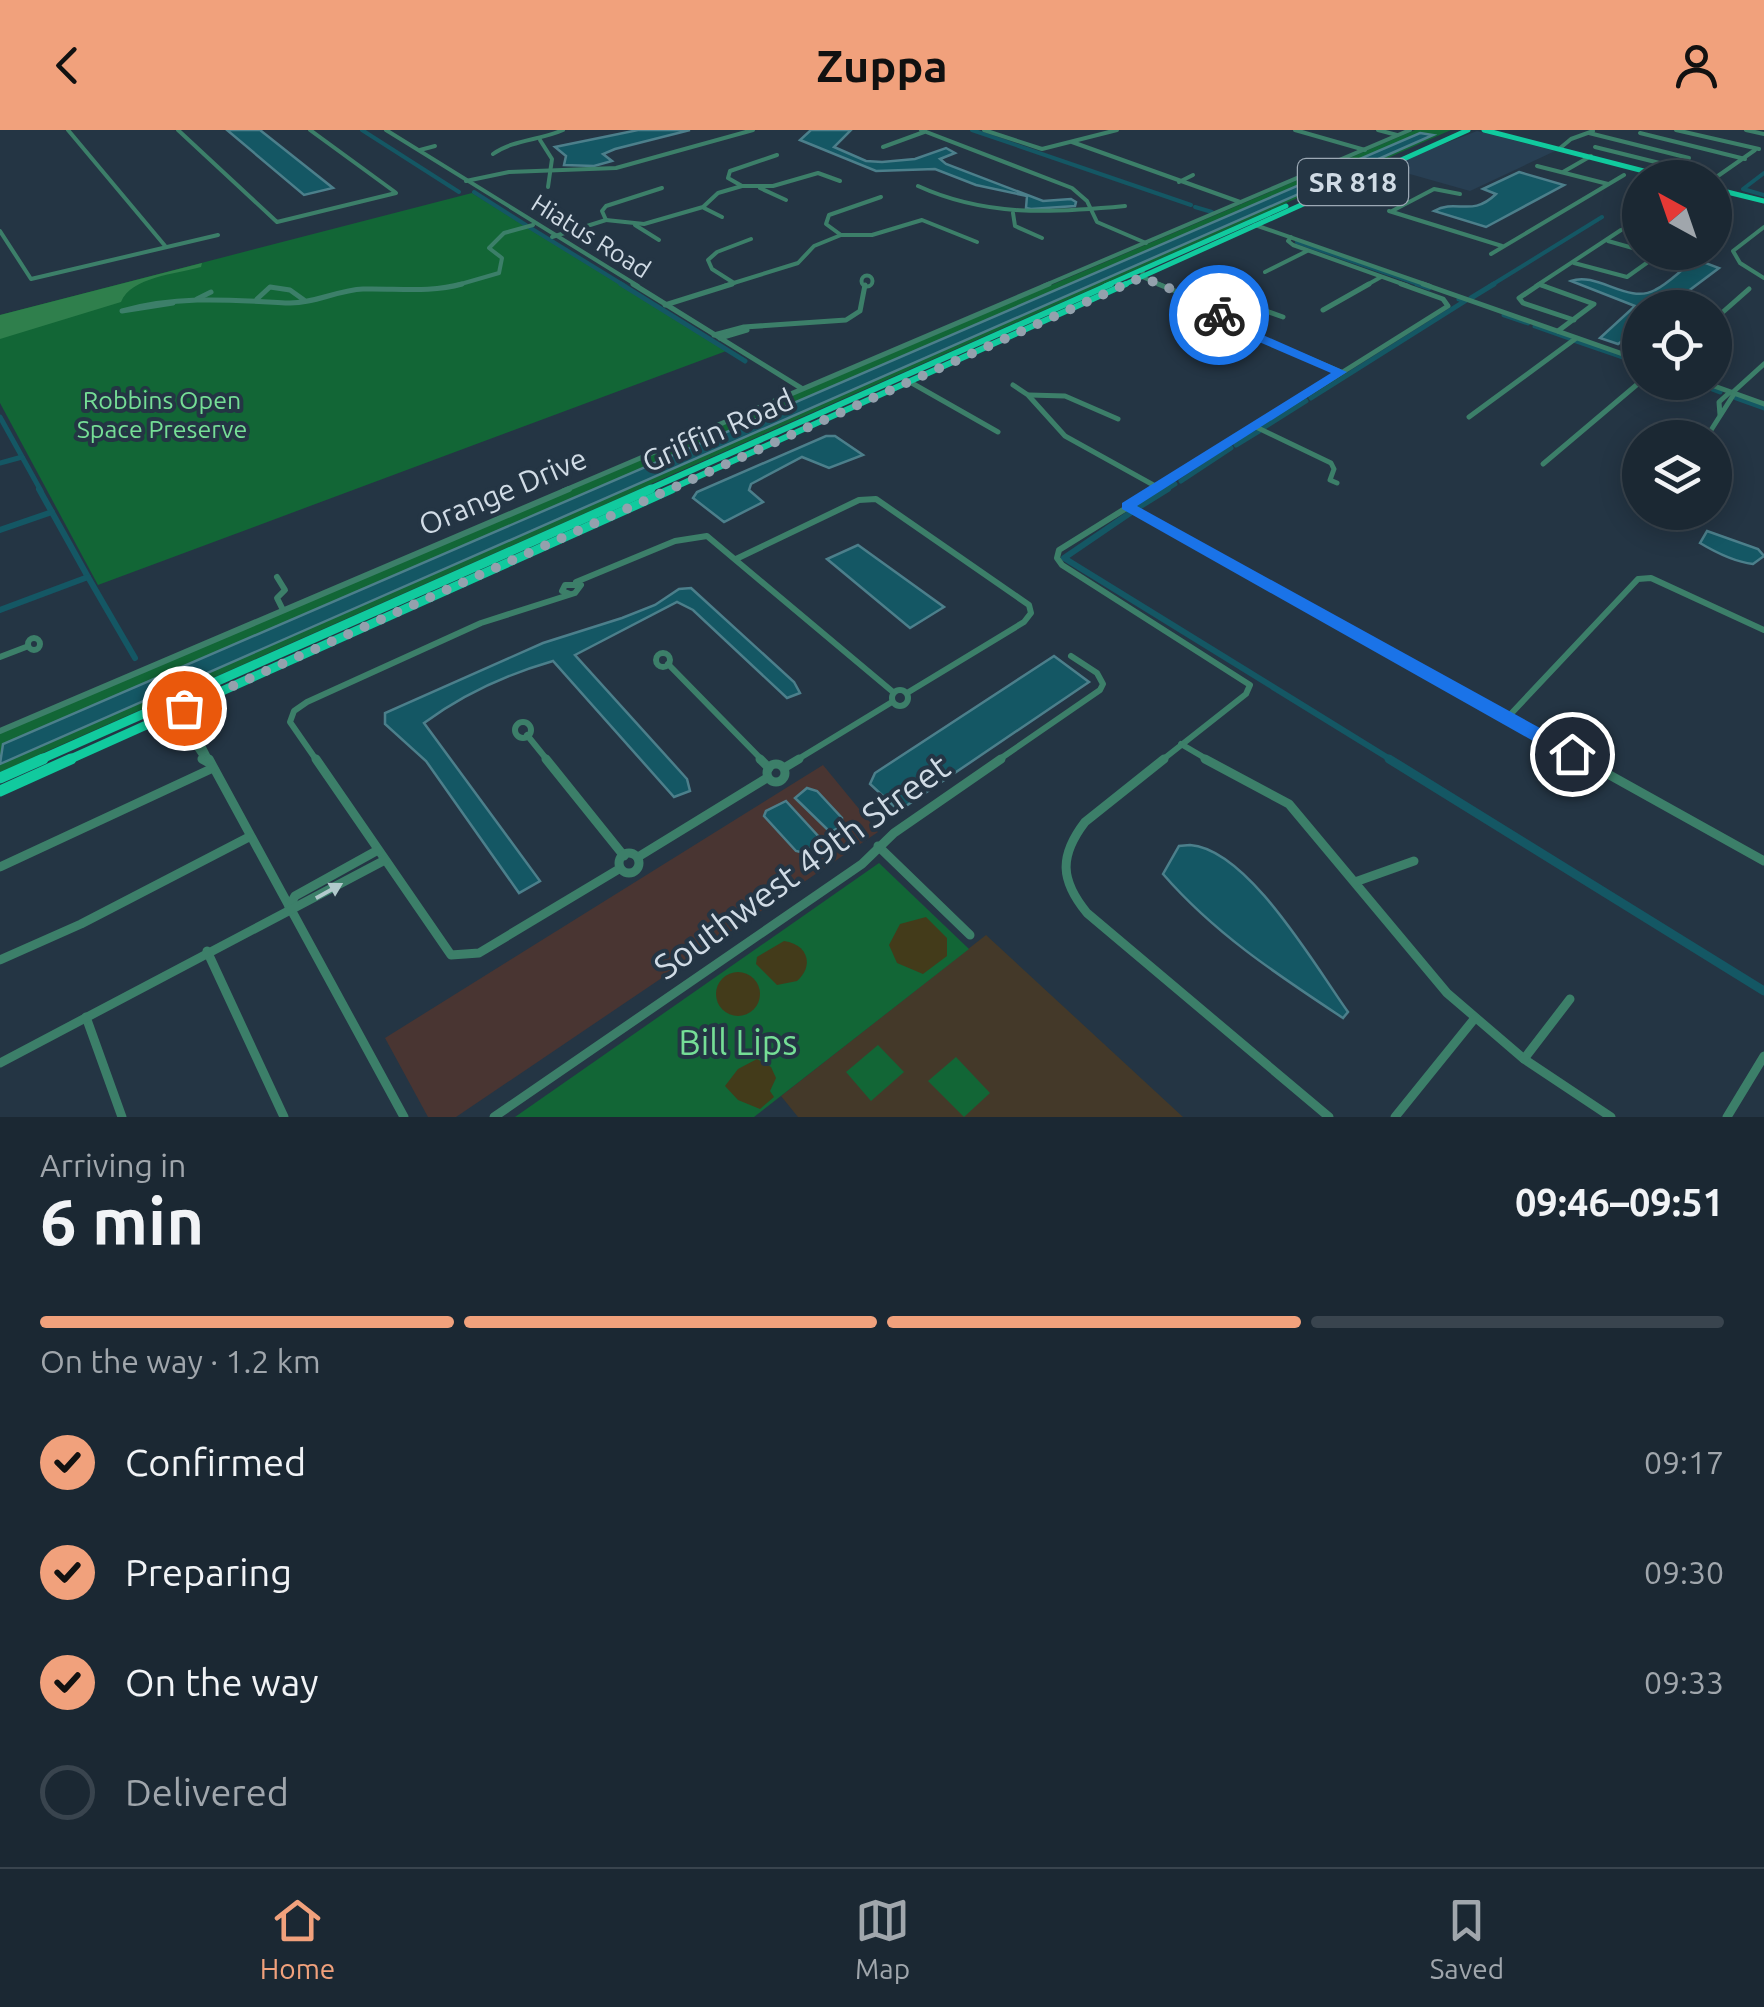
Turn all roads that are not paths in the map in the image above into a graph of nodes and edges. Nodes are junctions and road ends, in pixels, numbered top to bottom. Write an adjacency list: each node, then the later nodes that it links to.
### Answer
1 (68, 130): 88 (street)
2 (178, 130): 3 (street)
3 (310, 130)
4 (386, 130): 30 (street, Hiatus Road)
5 (563, 130): 23 (street)
6 (753, 130): 44 (street)
7 (984, 130): 24 (street)
8 (1117, 130): 24 (street)
9 (1296, 130): 31 (street)
10 (1378, 130): 22 (street)
11 (1410, 130): 22 (street, Orange Drive)
12 (1456, 130): 39 (main road, Griffin Road / SR 818)
13 (1468, 130): 39 (main road, Griffin Road / SR 818)
14 (1484, 130): 29 (main road)
15 (1494, 130): 29 (main road)
16 (1676, 130): 37 (street)
17 (1746, 130): 21 (street)
18 (923, 131): 26 (street); 66 (street)
19 (1591, 132): 29 (street); 36 (street)
20 (1640, 133): 37 (street)
21 (1764, 134)
22 (1398, 135): 31 (street, Orange Drive)
23 (540, 140): 33 (street); 44 (street)
24 (1072, 142): 27 (street)
25 (435, 146): 30 (street)
26 (883, 147)
27 (1087, 147): 32 (street); 51 (street)
28 (1595, 147): 38 (street)
29 (1560, 148): 35 (main road)
30 (418, 150): 50 (street, Hiatus Road)
31 (1365, 150): 63 (street, Orange Drive)
32 (1075, 151)
33 (493, 154)
34 (777, 155): 53 (street)
35 (1590, 156): 40 (main road); 41 (main road); 46 (street)
36 (1689, 158)
37 (1745, 159): 43 (street)
38 (1645, 160)
39 (1386, 164): 70 (main road, Griffin Road / SR 818)
40 (1622, 164)
41 (1622, 165)
42 (1537, 166): 46 (street)
43 (1732, 167)
44 (549, 170): 45 (street); 55 (street)
45 (516, 172): 50 (street); 50 (street)
46 (1562, 172): 52 (street)
47 (1193, 175): 51 (street)
48 (1622, 176): 52 (street)
49 (840, 181): 57 (street)
50 (467, 182): 71 (street, Hiatus Road)
51 (1178, 182): 63 (street)
52 (1608, 184): 87 (street)
53 (742, 186): 57 (street); 65 (street)
54 (918, 186): 67 (street)
55 (548, 187)
56 (662, 188): 69 (street)
57 (759, 188): 61 (street)
58 (1732, 192): 62 (main road)
59 (1460, 194): 87 (street)
60 (881, 197): 77 (street)
61 (786, 200)
62 (1764, 200)
63 (1241, 202): 85 (street, Orange Drive)
64 (1125, 206): 66 (street)
65 (703, 207): 68 (street); 72 (street)
66 (1090, 211): 67 (street); 85 (street)
67 (1013, 213): 81 (street)
68 (722, 217)
69 (606, 220): 72 (street); 78 (street)
70 (1253, 224): 79 (street); 94 (main road, Griffin Road / SR 818)
71 (533, 225): 78 (street, Hiatus Road); 104 (street)
72 (635, 225): 82 (street)
73 (1764, 228): 96 (street)
74 (0, 230): 88 (street)
75 (1622, 232): 83 (street)
76 (218, 235): 88 (street)
77 (841, 235): 84 (street); 97 (street)
78 (552, 237): 107 (street, Hiatus Road)
79 (1290, 237): 89 (street); 112 (street)
80 (751, 238): 97 (street)
81 (1042, 238)
82 (659, 240)
83 (1606, 240): 86 (street); 91 (street)
84 (977, 242)
85 (1148, 242): 122 (street, Orange Drive)
86 (1622, 245)
87 (1504, 246): 90 (street)
88 (166, 247)
89 (1308, 250): 93 (street); 95 (street)
90 (1491, 254)
91 (1573, 262): 92 (street); 99 (street)
92 (1632, 270)
93 (1265, 272)
94 (1143, 274): 108 (street); 120 (main road, Griffin Road / SR 818); 127 (main road, Griffin Road / SR 818)
95 (1382, 277): 109 (street); 117 (street)
96 (1764, 278)
97 (735, 284): 107 (street)
98 (865, 285): 113 (street)
99 (1540, 285): 111 (street); 111 (street)
100 (1749, 290): 106 (street)
101 (210, 292): 102 (street)
102 (196, 299): 103 (street); 105 (street)
103 (256, 300): 104 (street); 104 (street)
104 (304, 300)
105 (174, 303): 105 (street)
106 (1732, 304)
107 (663, 305): 113 (street, Hiatus Road)
108 (1212, 306): 110 (street); 117 (street)
109 (1324, 310)
110 (1283, 317)
111 (1574, 320): 112 (street)
112 (1558, 332): 114 (street)
113 (716, 337): 122 (street, Hiatus Road)
114 (1576, 338): 115 (street); 128 (street)
115 (1622, 354)
116 (1764, 364): 118 (street)
117 (1340, 372): 130 (street)
118 (1754, 373): 119 (street); 123 (street)
119 (1764, 376)
120 (910, 382): 127 (main road, Griffin Road / SR 818); 131 (street)
121 (1014, 385): 124 (street)
122 (800, 390): 144 (street, Orange Drive)
123 (1732, 393): 126 (street)
124 (1028, 395): 129 (street); 134 (street)
125 (1622, 397): 132 (street)
126 (1764, 404)
127 (836, 411): 152 (main road, Griffin Road / SR 818)
128 (1469, 417)
129 (1118, 419)
130 (1254, 426): 133 (street); 134 (street)
131 (998, 432)
132 (1543, 464)
133 (1337, 483)
134 (1157, 487): 135 (street)
135 (1127, 506): 153 (street); 156 (street)
136 (736, 559): 137 (street); 150 (street); 151 (street)
137 (599, 576): 139 (street); 141 (street)
138 (277, 578): 144 (street)
139 (573, 582): 140 (street); 141 (street)
140 (563, 586): 142 (street); 143 (street)
141 (580, 590): 142 (street)
142 (570, 594): 143 (street)
143 (536, 603): 165 (street)
144 (283, 610): 154 (street, Orange Drive)
145 (1764, 630): 153 (street)
146 (26, 647): 148 (street)
147 (1070, 656): 164 (street, Southwest 49th Street)
148 (0, 657)
149 (668, 664): 158 (street)
150 (907, 693): 151 (street); 151 (street)
151 (892, 697): 159 (street)
152 (176, 706): 157 (street); 160 (main road, Griffin Road / SR 818); 162 (main road, Griffin Road / SR 818)
153 (1507, 718): 169 (street)
154 (0, 730)
155 (527, 735): 166 (street)
156 (1181, 744): 173 (street); 188 (street)
157 (212, 766): 163 (street); 171 (street)
158 (769, 768): 159 (street); 161 (street)
159 (784, 768): 161 (street)
160 (0, 778)
161 (767, 778): 167 (street)
162 (0, 791)
163 (249, 837): 174 (street); 177 (street)
164 (878, 846): 175 (street); 187 (street, Southwest 49th Street)
165 (378, 850): 168 (street); 174 (street)
166 (624, 856): 167 (street); 172 (street)
167 (638, 857): 172 (street)
168 (385, 860): 172 (street); 174 (street, one-way to 168)
169 (1764, 861)
170 (1414, 862): 173 (street)
171 (0, 866)
172 (620, 868)
173 (1355, 882): 180 (street)
174 (288, 908): 176 (street); 186 (street)
175 (970, 934)
176 (207, 952): 179 (street); 185 (street)
177 (0, 960)
178 (1570, 999): 182 (street)
179 (86, 1017): 183 (street); 184 (street)
180 (1475, 1018): 182 (street); 189 (street)
181 (1764, 1056): 191 (street)
182 (1524, 1059): 190 (street)
183 (0, 1063)
184 (122, 1117)
185 (284, 1117)
186 (404, 1117)
187 (494, 1117)
188 (1329, 1117)
189 (1395, 1117)
190 (1611, 1117)
191 (1727, 1117)

